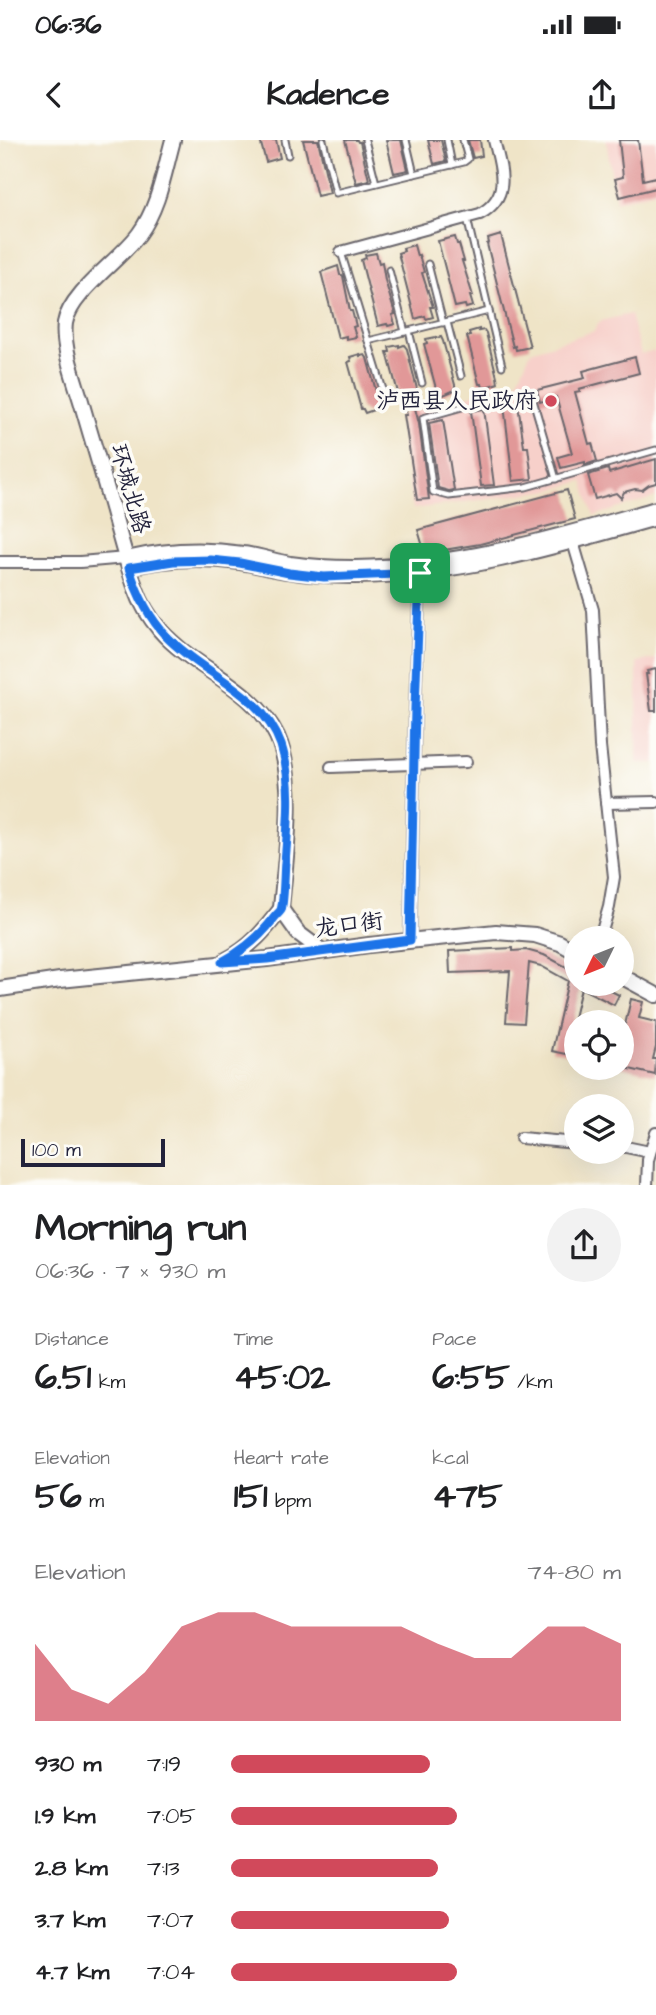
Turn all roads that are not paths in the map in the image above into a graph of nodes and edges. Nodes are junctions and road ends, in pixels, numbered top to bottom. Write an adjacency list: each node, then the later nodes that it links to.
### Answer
1 (173, 140): 33 (main road, 环城北路)
2 (285, 140): 9 (lane)
3 (323, 140): 12 (lane)
4 (365, 140): 12 (lane)
5 (406, 140): 11 (lane)
6 (447, 140): 10 (lane)
7 (463, 140): 10 (lane)
8 (494, 140): 13 (street)
9 (288, 156)
10 (452, 165): 11 (lane)
11 (414, 174): 12 (lane)
12 (376, 183)
13 (467, 218): 14 (street); 17 (lane)
14 (341, 251): 20 (lane)
15 (428, 264): 18 (lane)
16 (389, 270): 19 (lane)
17 (489, 311): 18 (lane); 21 (lane)
18 (445, 322): 19 (lane); 22 (lane)
19 (407, 332): 20 (lane); 23 (lane)
20 (368, 341): 24 (lane)
21 (502, 366)
22 (461, 376)
23 (422, 383)
24 (384, 393)
25 (531, 393): 28 (lane)
26 (462, 407): 28 (lane)
27 (656, 450): 28 (lane)
28 (556, 479)
29 (656, 508): 33 (street)
30 (656, 519): 31 (street)
31 (573, 542): 34 (street); 39 (street)
32 (0, 562): 33 (street)
33 (128, 563): 34 (street); 40 (main road, 环城北路)
34 (420, 573): 36 (street)
35 (466, 762): 36 (street)
36 (414, 764): 37 (street); 42 (street)
37 (331, 767)
38 (656, 802): 39 (street)
39 (606, 803): 41 (street)
40 (281, 909): 44 (main road); 45 (main road)
41 (603, 926)
42 (410, 940): 43 (main road, 龙口街); 44 (main road, 龙口街)
43 (564, 946)
44 (322, 951): 45 (main road, 龙口街)
45 (222, 962): 47 (main road, 龙口街)
46 (634, 983): 48 (main road)
47 (0, 989)
48 (656, 995)
49 (656, 1133): 53 (street)
50 (521, 1138): 51 (street)
51 (564, 1142)
52 (634, 1149): 53 (street)
53 (650, 1152): 54 (street)
54 (647, 1185)

